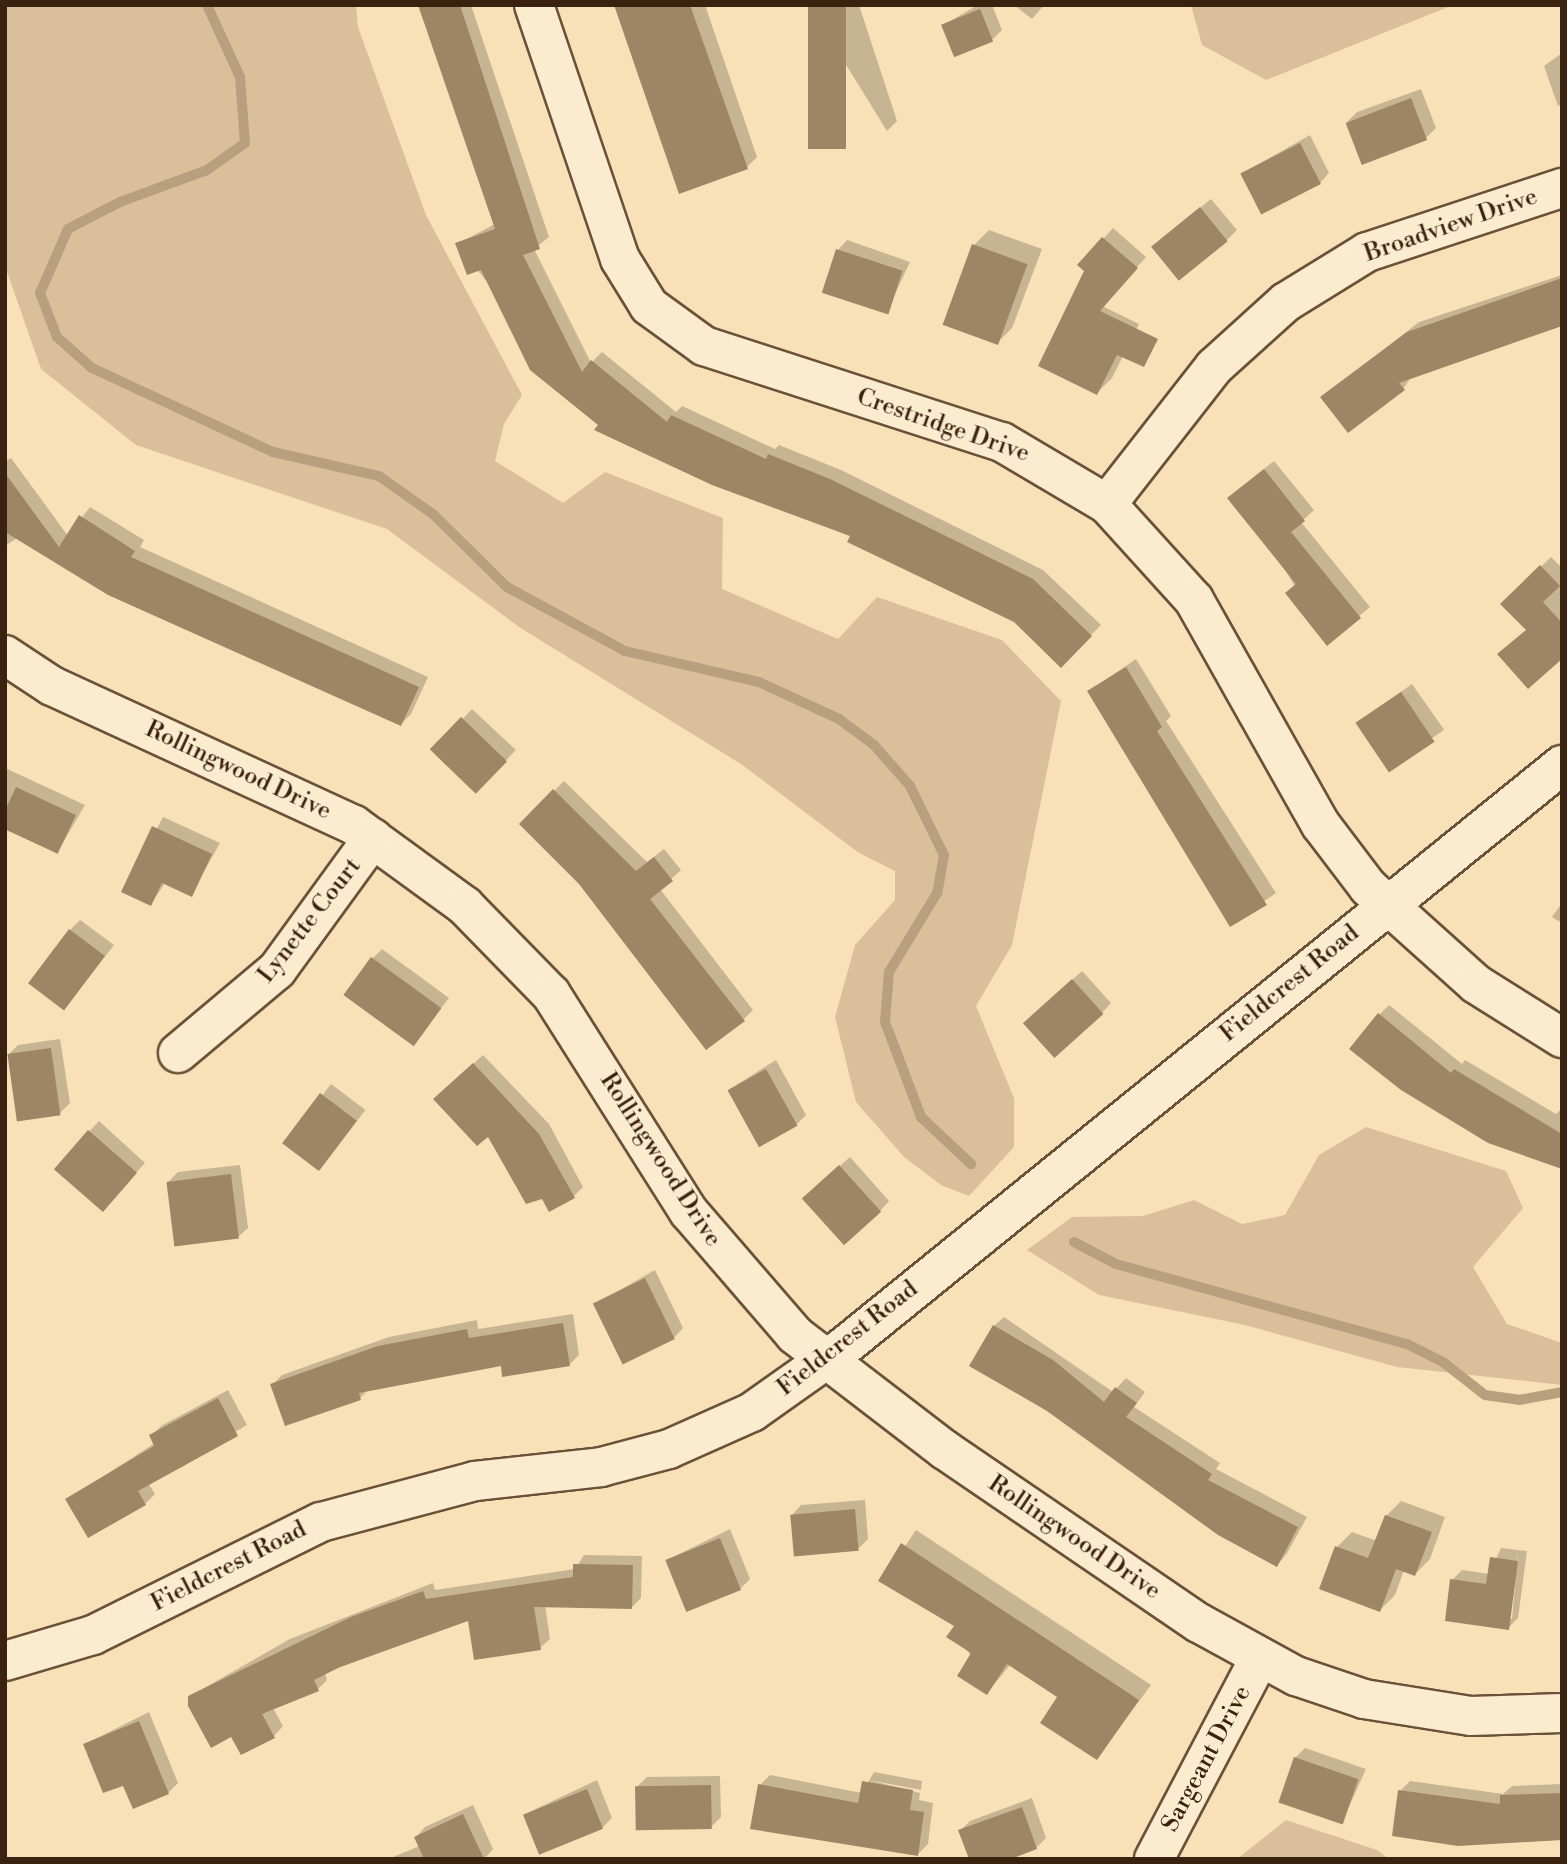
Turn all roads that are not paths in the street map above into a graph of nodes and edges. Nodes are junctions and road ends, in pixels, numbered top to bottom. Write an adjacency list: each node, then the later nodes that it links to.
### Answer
1 (534, 5): 3 (street, Crestridge Drive)
2 (1562, 188): 3 (street, Broadview Drive)
3 (1107, 504): 7 (street, Crestridge Drive)
4 (5, 655): 6 (street, Rollingwood Drive)
5 (1562, 765): 7 (street, Fieldcrest Road)
6 (373, 838): 9 (street, Lynette Court); 10 (street, Rollingwood Drive)
7 (1385, 907): 8 (street, Crestridge Drive); 10 (street, Fieldcrest Road)
8 (1562, 1038)
9 (178, 1053)
10 (825, 1361): 11 (street, Rollingwood Drive); 12 (street, Fieldcrest Road)
11 (1259, 1659): 13 (street, Rollingwood Drive); 14 (street, Sargeant Drive)
12 (5, 1661)
13 (1562, 1713)
14 (1154, 1859)

